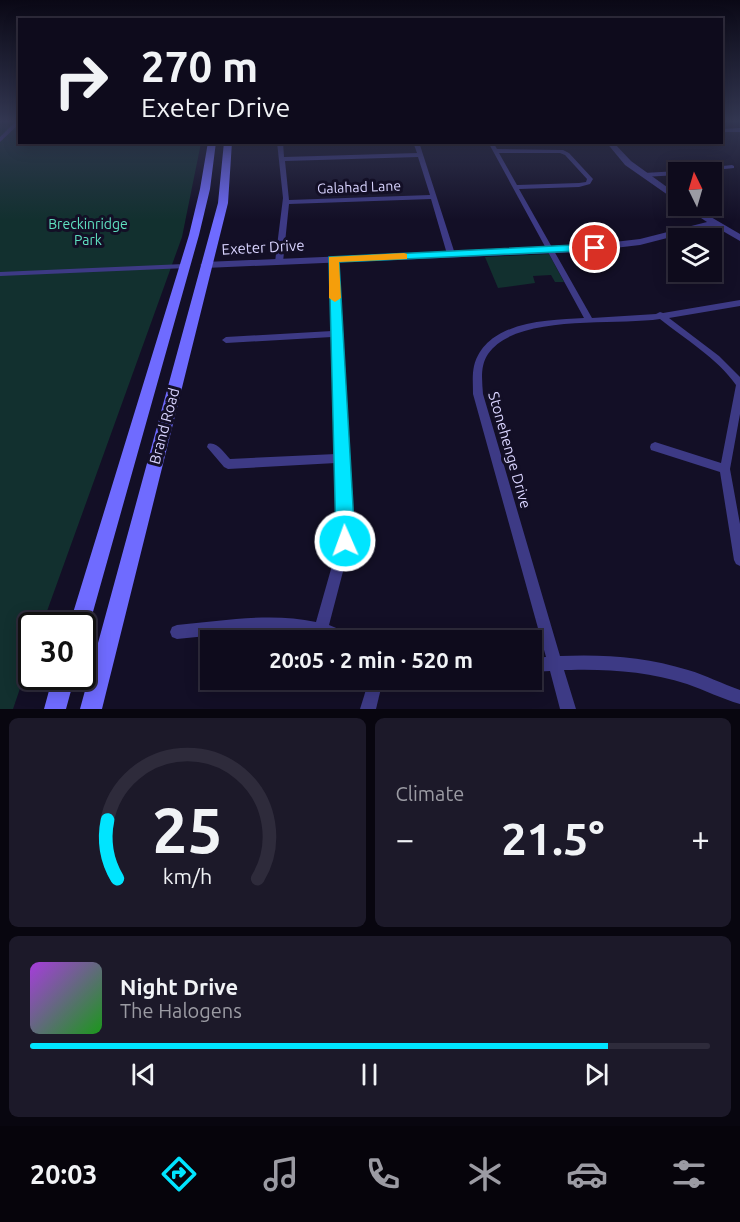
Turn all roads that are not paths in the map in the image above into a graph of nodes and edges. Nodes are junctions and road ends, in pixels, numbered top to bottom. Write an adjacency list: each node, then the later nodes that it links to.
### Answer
1 (210, 154): 13 (main road, Brand Road)
2 (227, 154): 12 (main road, Brand Road)
3 (282, 154): 9 (street)
4 (419, 154): 9 (street)
5 (421, 154): 18 (street)
6 (497, 154): 16 (street)
7 (567, 154): 16 (street)
8 (622, 154): 15 (street)
9 (283, 159): 19 (street)
10 (732, 167): 11 (street)
11 (722, 168)
12 (226, 170): 13 (main road); 27 (main road, Brand Road)
13 (208, 171): 28 (main road, Brand Road)
14 (668, 174): 15 (street)
15 (644, 175): 17 (street)
16 (514, 187): 23 (street)
17 (668, 192)
18 (433, 197): 19 (street, Galahad Lane); 24 (street)
19 (286, 202): 26 (street)
20 (703, 216): 21 (street)
21 (714, 223): 22 (street); 23 (street, Exeter Drive)
22 (740, 238)
23 (550, 250): 24 (street, Exeter Drive); 32 (street)
24 (451, 254): 25 (street, Exeter Drive)
25 (333, 259): 26 (street, Exeter Drive); 33 (street)
26 (279, 262): 27 (street, Exeter Drive)
27 (206, 265): 28 (main road); 52 (main road, Brand Road)
28 (184, 266): 29 (street); 41 (main road, Brand Road)
29 (0, 274)
30 (740, 303): 31 (street, Stonehenge Drive)
31 (660, 315): 32 (street, Stonehenge Drive); 35 (street)
32 (589, 320): 46 (street, Stonehenge Drive)
33 (336, 334): 34 (street); 38 (street)
34 (226, 340)
35 (740, 385): 39 (street)
36 (212, 447): 38 (street)
37 (655, 447): 39 (street)
38 (342, 458): 44 (street)
39 (725, 469): 40 (street)
40 (740, 560)
41 (83, 612)
42 (200, 630): 45 (street)
43 (204, 630): 44 (street)
44 (321, 630)
45 (177, 632)
46 (555, 663): 47 (street); 50 (street); 54 (street, Stonehenge Drive)
47 (542, 664)
48 (60, 690): 51 (main road)
49 (373, 690): 53 (street)
50 (740, 697)
51 (55, 709)
52 (91, 709)
53 (368, 709)
54 (568, 709)

